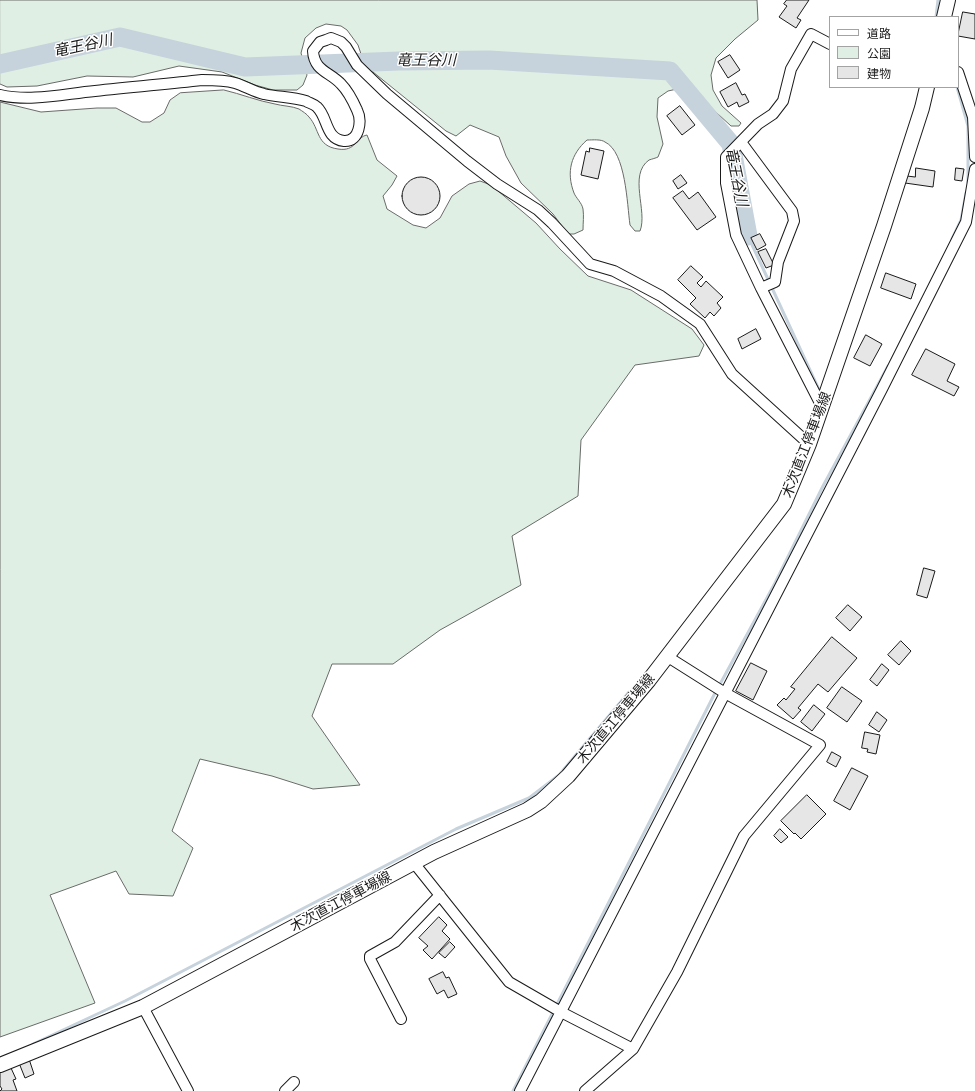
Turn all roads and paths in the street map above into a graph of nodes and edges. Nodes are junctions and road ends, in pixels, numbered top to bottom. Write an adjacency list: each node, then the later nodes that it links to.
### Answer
1 (948, 0): 2 (main road)
2 (944, 16)
3 (829, 43): 7 (street)
4 (959, 75): 8 (street)
5 (927, 88): 11 (main road, 木次直江停車場線)
6 (0, 95): 12 (street)
7 (741, 142): 10 (street); 10 (street)
8 (975, 157)
9 (975, 169): 14 (street)
10 (761, 288): 11 (street)
11 (822, 407): 12 (main road, 木次直江停車場線)
12 (809, 444): 13 (main road, 木次直江停車場線)
13 (668, 657): 14 (street); 15 (main road, 木次直江停車場線)
14 (725, 693): 18 (street); 20 (street)
15 (414, 863): 16 (street); 17 (main road, 木次直江停車場線)
16 (440, 895): 18 (street); 19 (street)
17 (143, 1007): 21 (main road, 木次直江停車場線); 23 (street)
18 (561, 1012): 20 (street); 25 (street)
19 (401, 1019)
20 (632, 1049): 26 (street)
21 (0, 1065)
22 (294, 1082): 24 (street)
23 (188, 1091)
24 (285, 1091)
25 (520, 1091)
26 (585, 1091)

